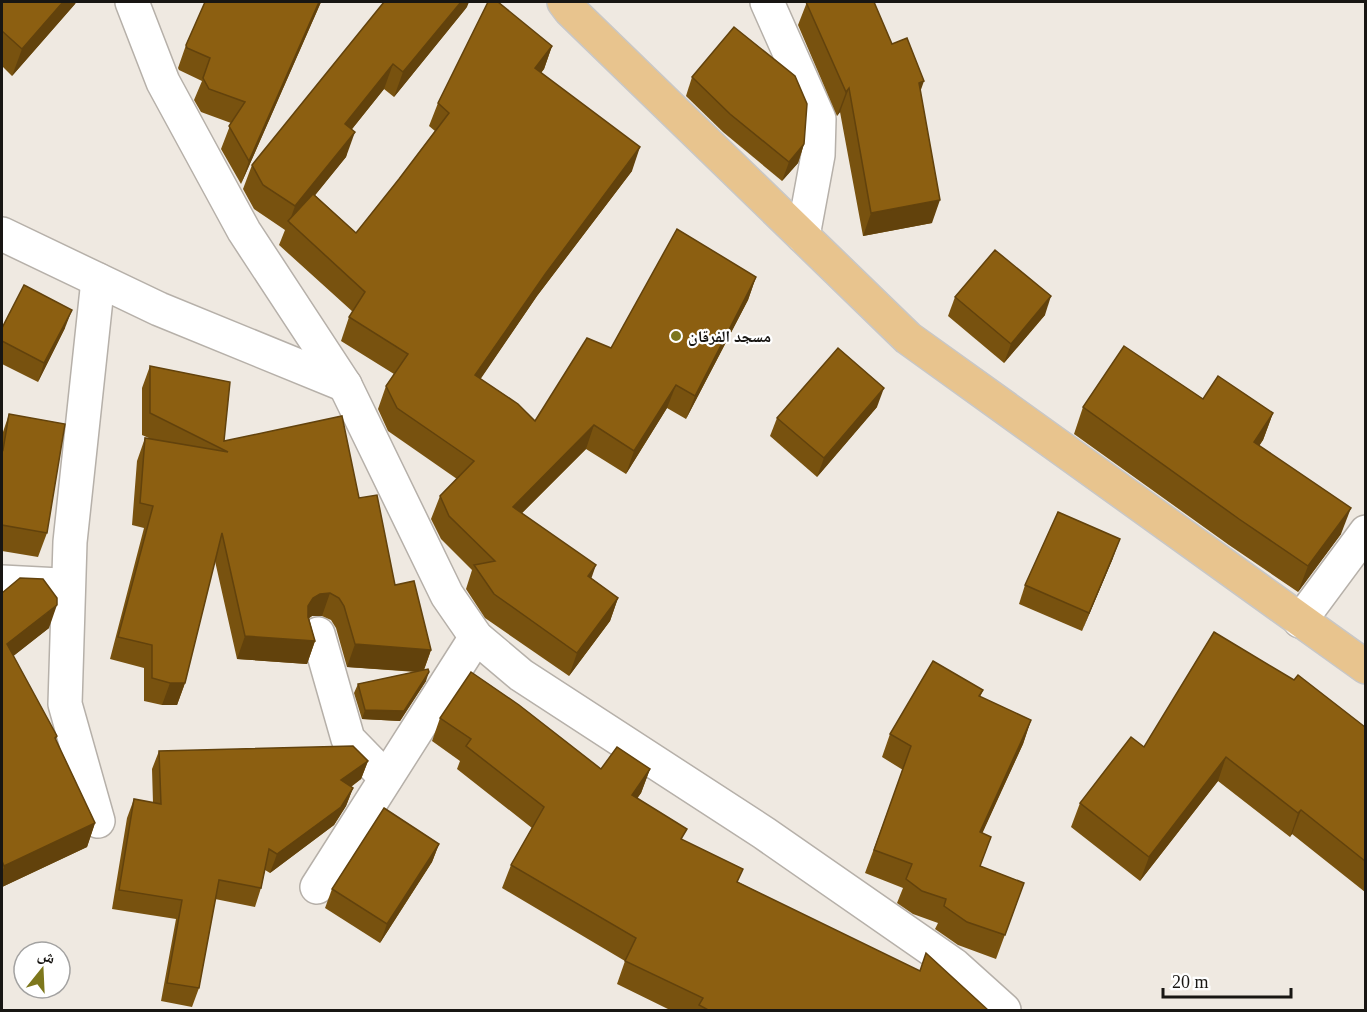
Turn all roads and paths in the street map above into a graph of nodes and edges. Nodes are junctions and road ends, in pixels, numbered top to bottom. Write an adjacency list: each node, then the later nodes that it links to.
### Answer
1 (132, 2): 7 (street)
2 (564, 2): 5 (main road)
3 (767, 2): 5 (street)
4 (2, 234): 6 (street)
5 (803, 236): 11 (main road)
6 (98, 280): 7 (street); 10 (street)
7 (345, 385): 13 (street)
8 (1365, 532): 11 (street)
9 (2, 582): 10 (street)
10 (68, 586): 16 (street)
11 (1300, 621): 14 (main road)
12 (318, 634): 15 (street)
13 (476, 637): 15 (street); 18 (street)
14 (1365, 667)
15 (386, 778): 17 (street)
16 (98, 821)
17 (317, 887)
18 (1004, 1011)

